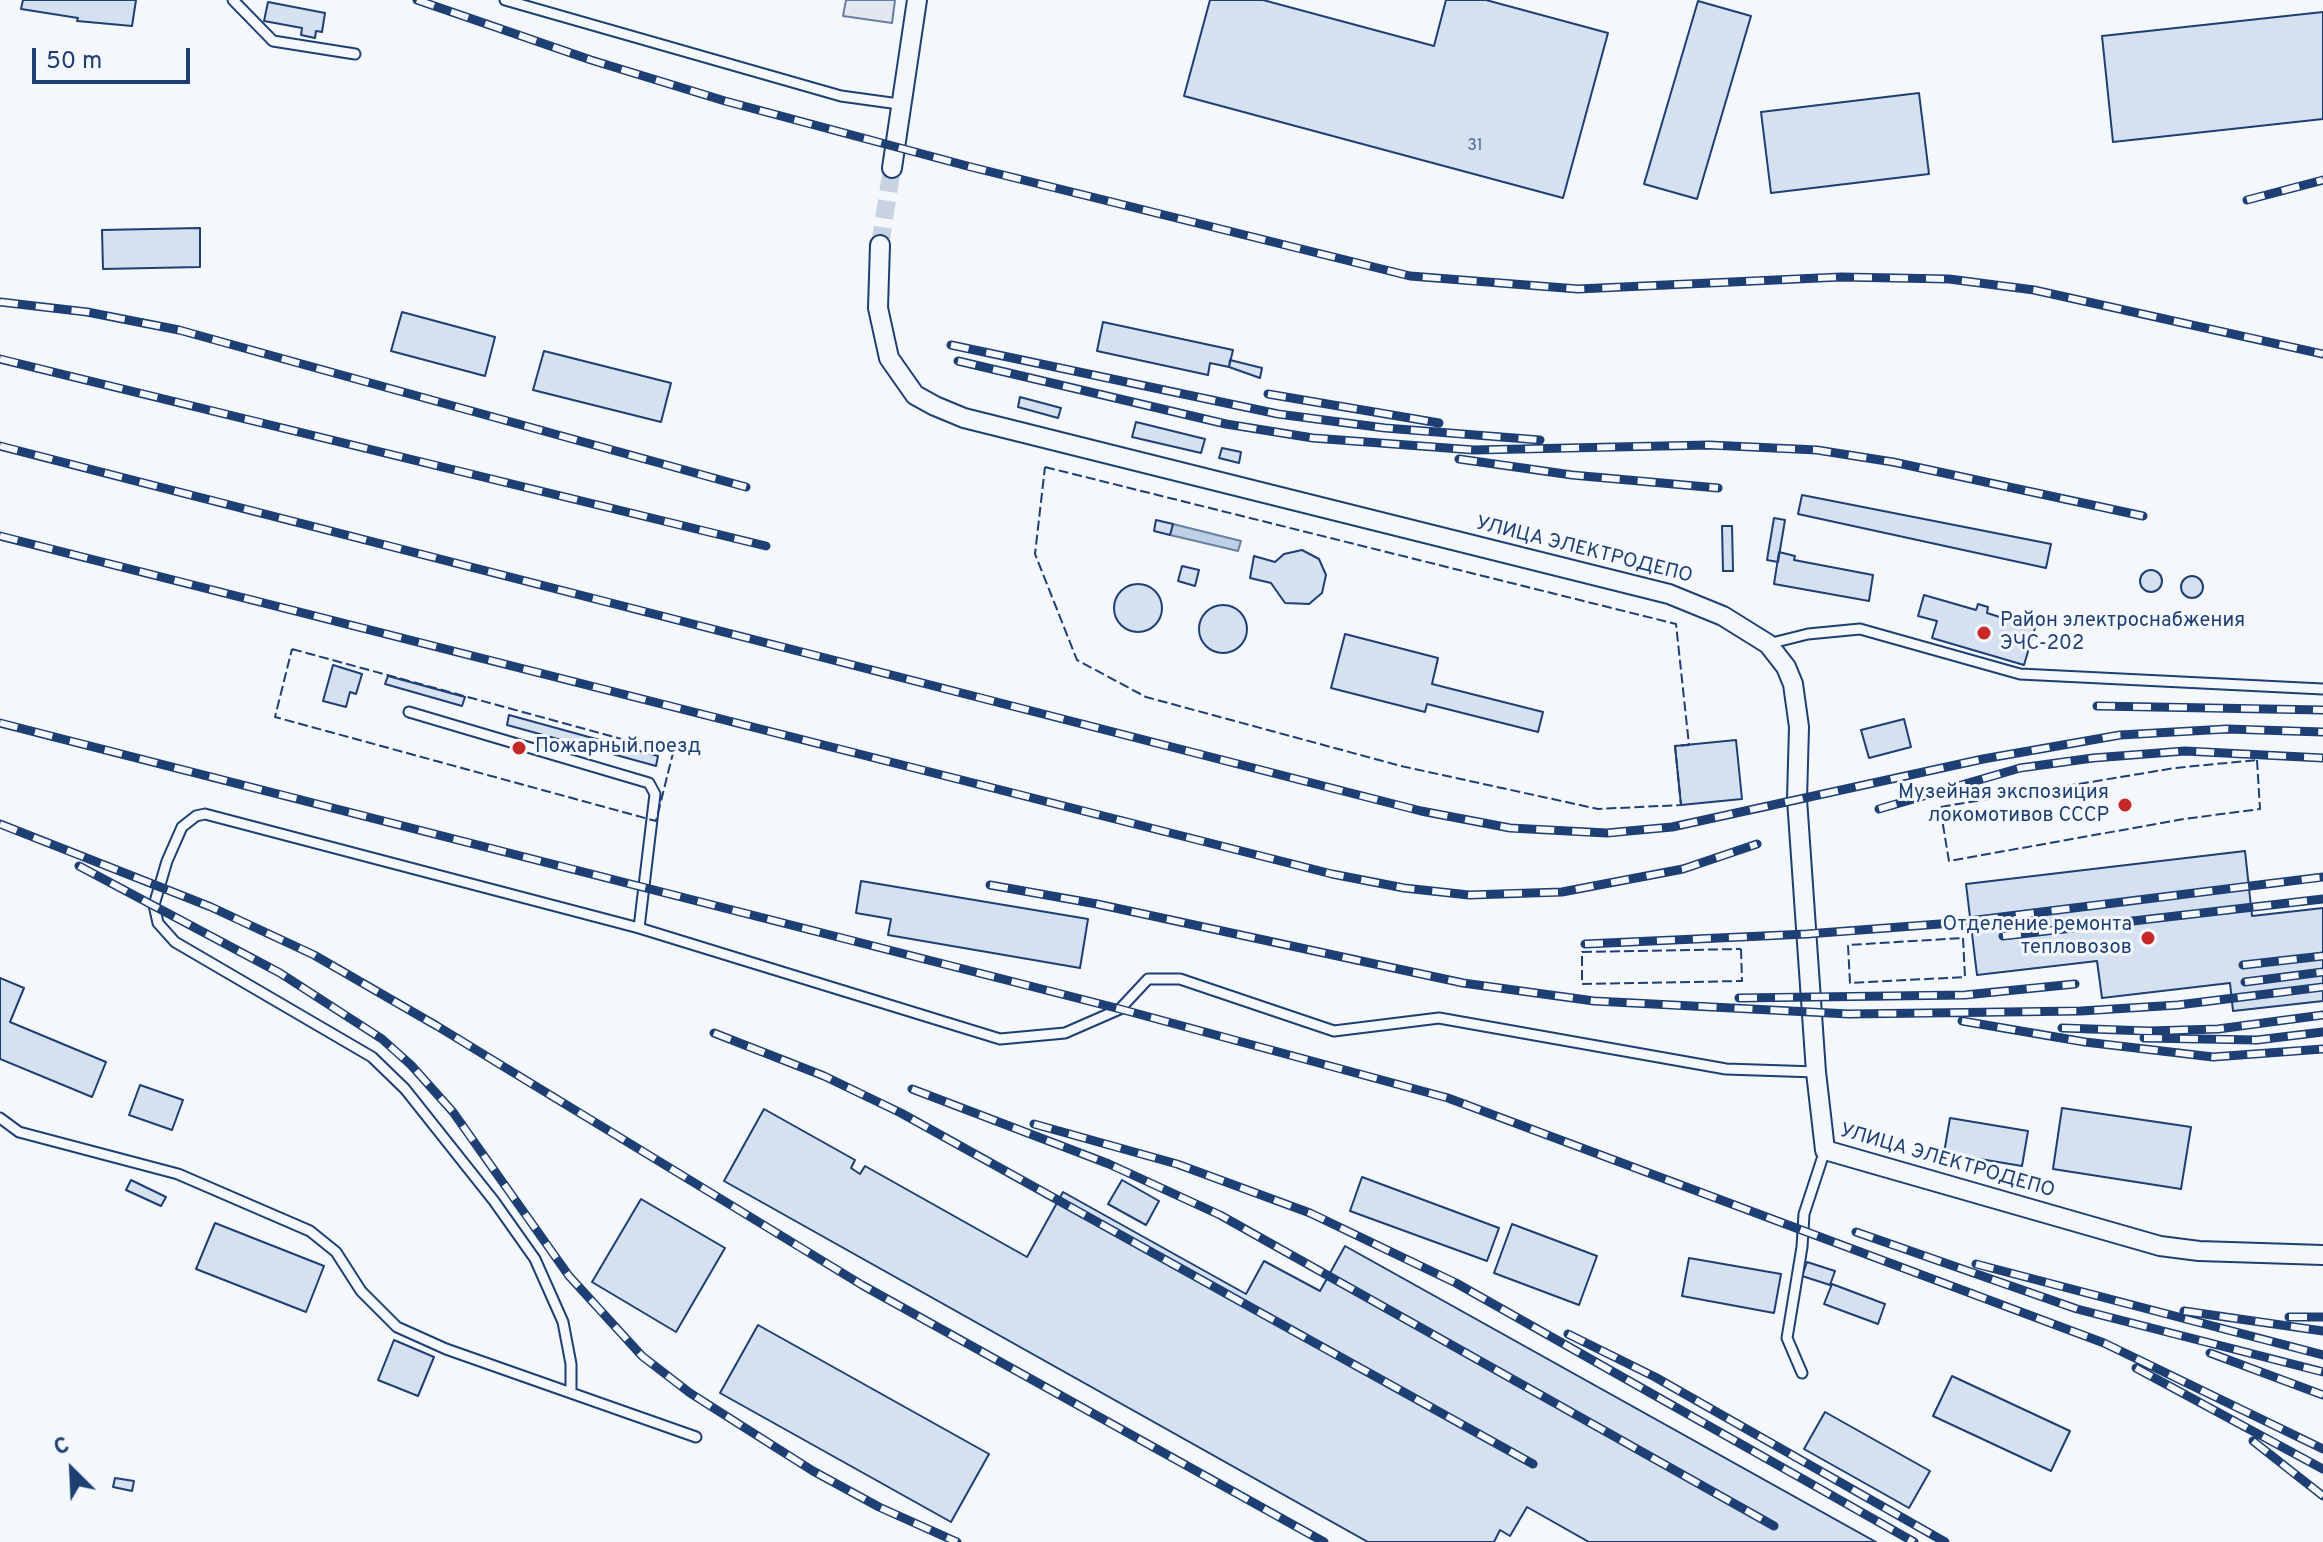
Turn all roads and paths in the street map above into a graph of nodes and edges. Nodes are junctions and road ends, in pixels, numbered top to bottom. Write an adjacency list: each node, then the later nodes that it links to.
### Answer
1 (233, 0): 4 (lane)
2 (505, 0): 5 (lane)
3 (917, 0): 5 (street)
4 (355, 54)
5 (899, 104): 6 (street)
6 (892, 168)
7 (880, 245): 8 (street, УЛИЦА ЭЛЕКТРОДЕПО)
8 (1768, 644): 9 (lane); 12 (street, УЛИЦА ЭЛЕКТРОДЕПО)
9 (2323, 689)
10 (409, 712): 11 (lane)
11 (639, 928): 12 (lane); 17 (lane)
12 (1816, 1072): 14 (street, УЛИЦА ЭЛЕКТРОДЕПО)
13 (0, 1118): 17 (lane)
14 (1825, 1150): 15 (street, УЛИЦА ЭЛЕКТРОДЕПО); 16 (lane)
15 (2323, 1255)
16 (1802, 1373)
17 (571, 1391): 18 (lane)
18 (696, 1437)

